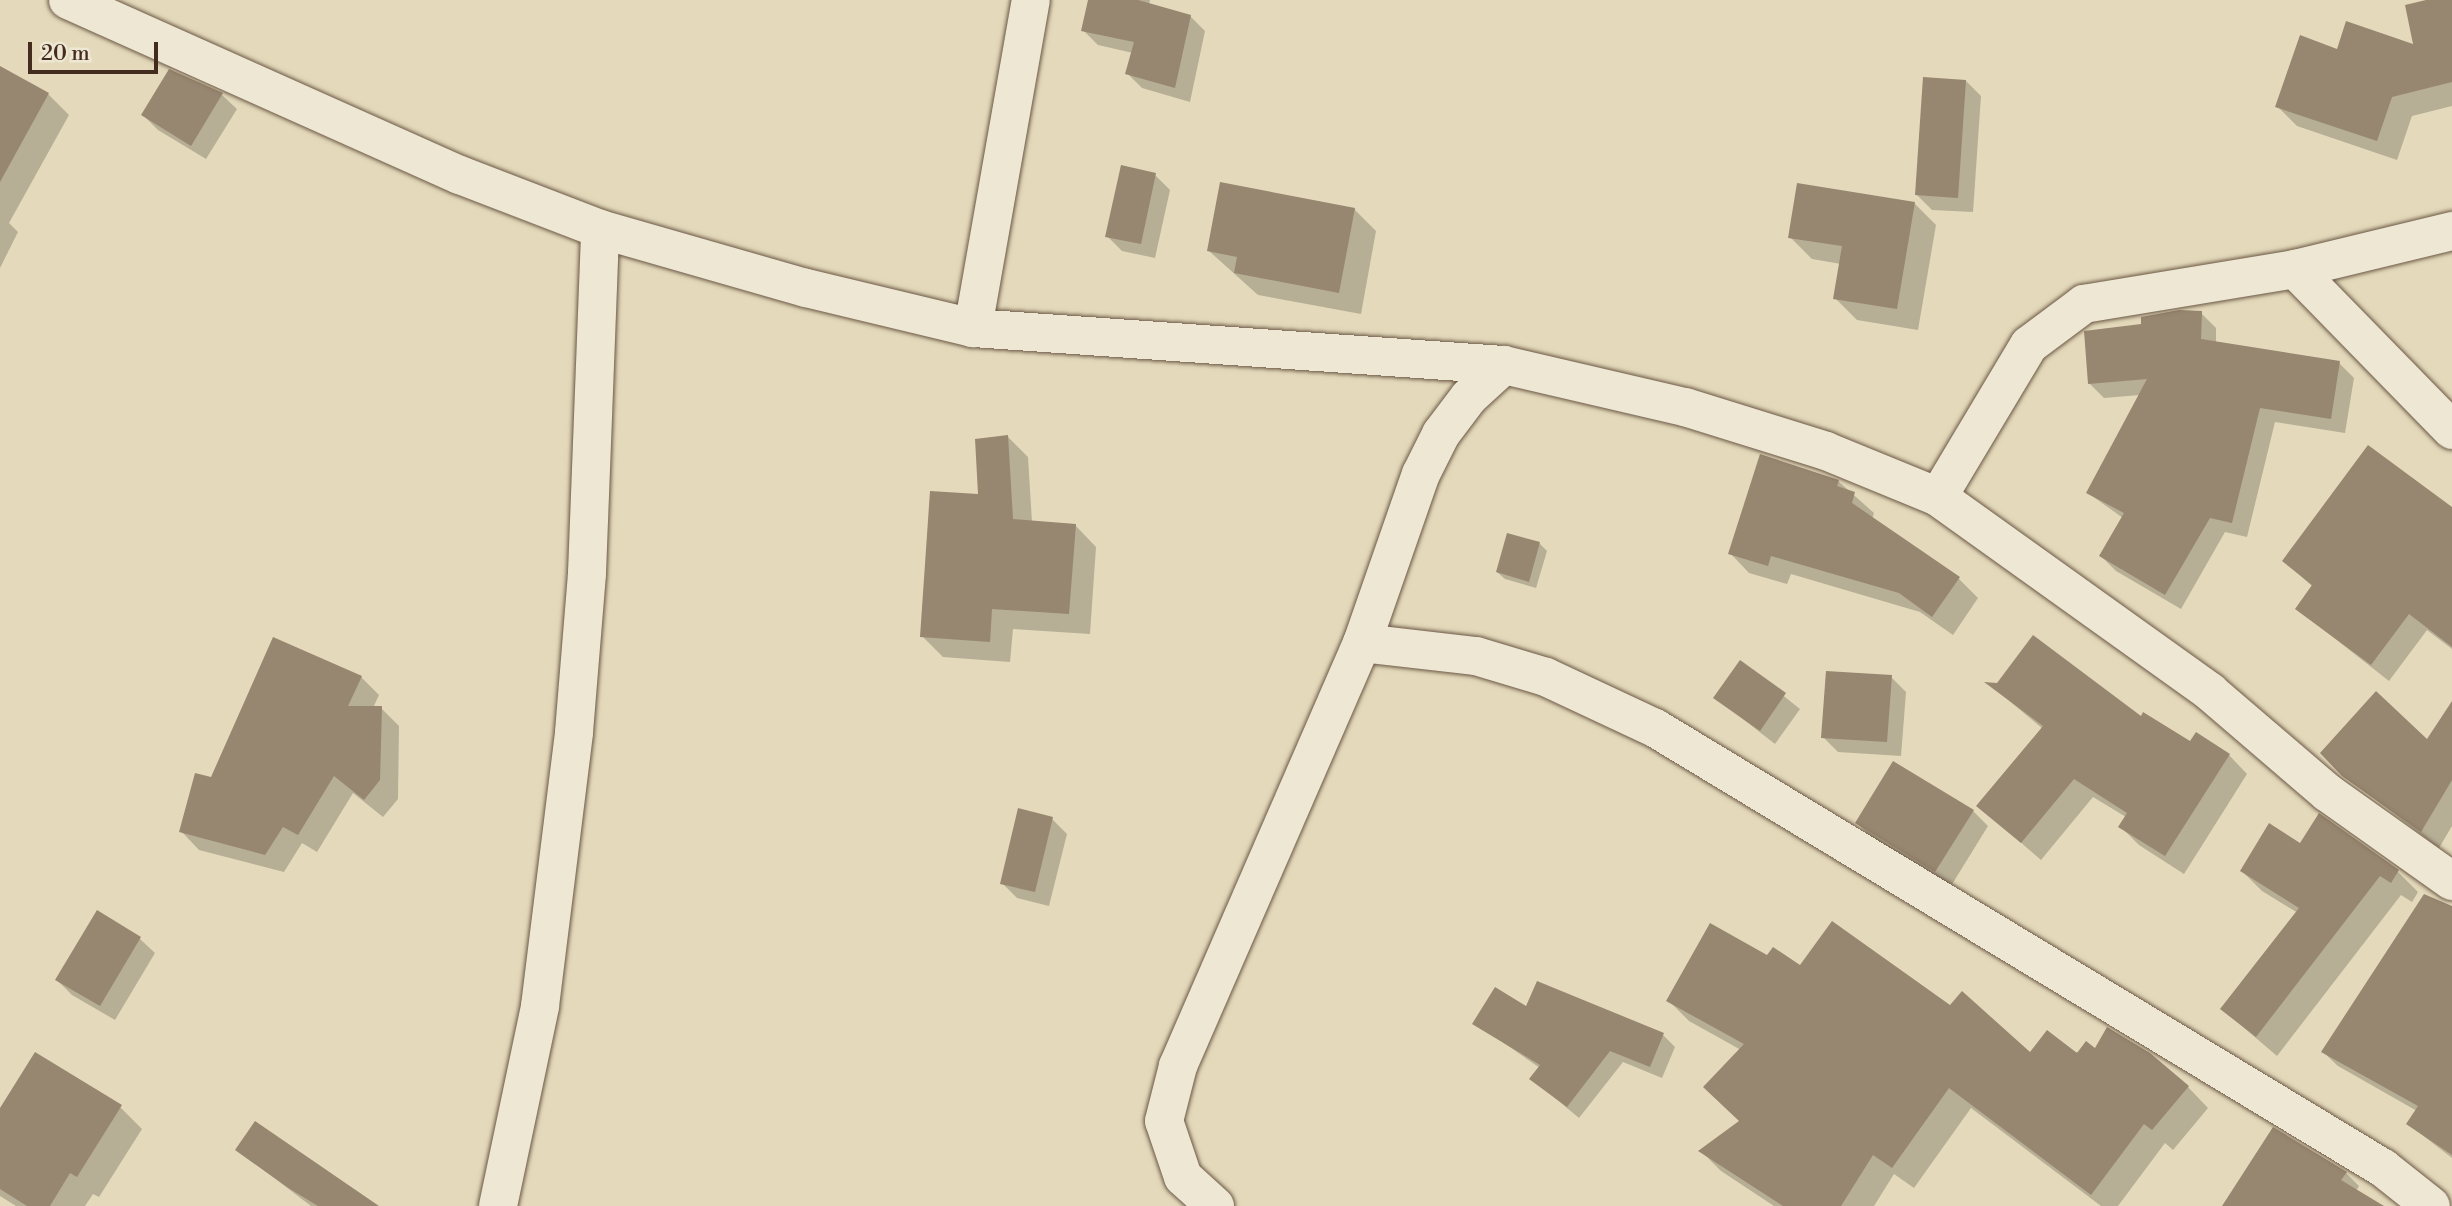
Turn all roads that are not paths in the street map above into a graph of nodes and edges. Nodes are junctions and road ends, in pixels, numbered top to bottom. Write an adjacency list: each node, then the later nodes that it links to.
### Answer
1 (68, 0): 3 (street)
2 (1031, 0): 6 (street)
3 (600, 229): 6 (street); 12 (street)
4 (2452, 231): 5 (street)
5 (2295, 269): 8 (street); 9 (street)
6 (973, 328): 7 (street)
7 (1504, 365): 9 (street); 10 (street)
8 (2452, 430)
9 (1938, 497): 11 (street)
10 (1362, 643): 13 (street); 14 (street)
11 (2452, 881)
12 (498, 1206)
13 (1215, 1206)
14 (2431, 1206)

